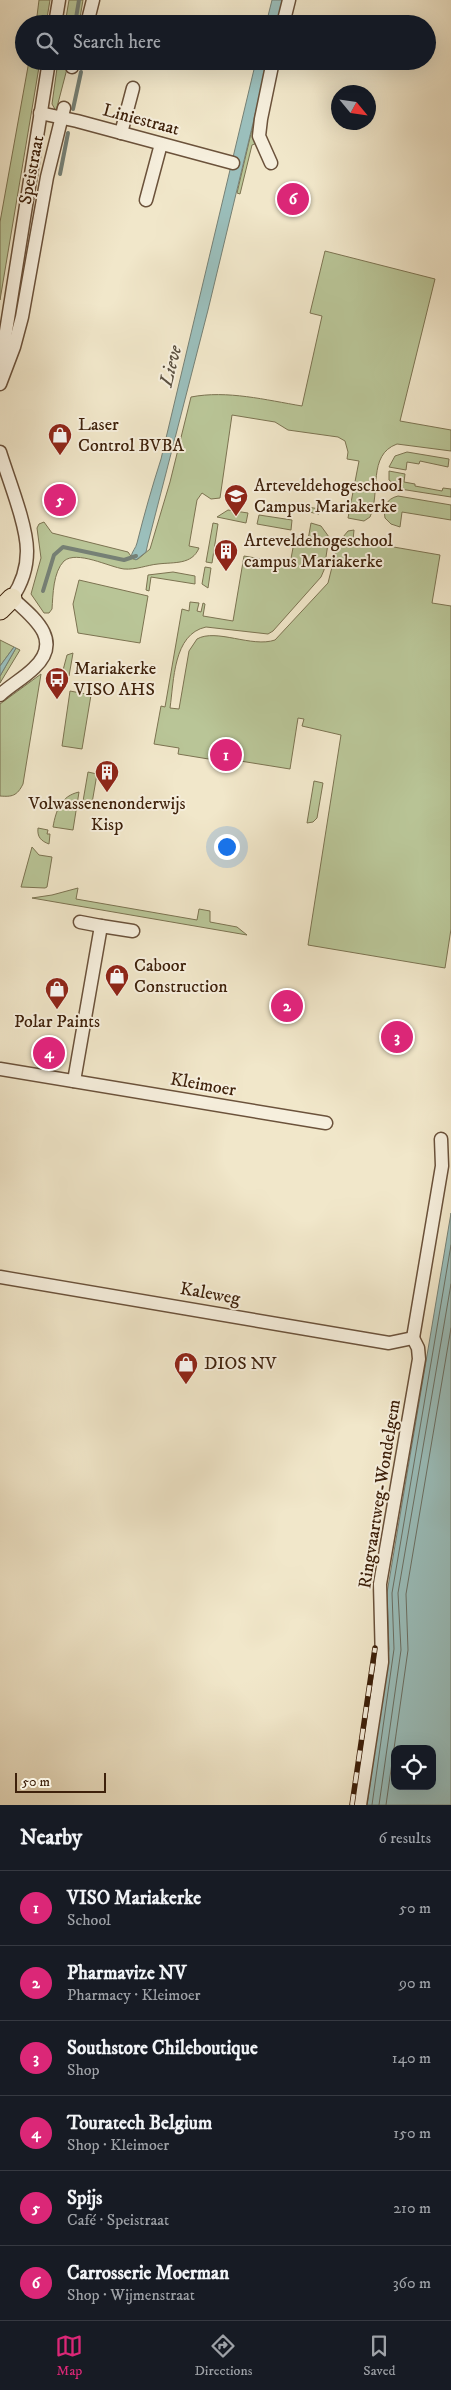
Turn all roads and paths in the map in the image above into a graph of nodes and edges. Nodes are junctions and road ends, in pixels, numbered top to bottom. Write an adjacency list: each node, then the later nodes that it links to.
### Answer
1 (59, 0): 4 (street)
2 (93, 0): 5 (street)
3 (289, 0): 6 (street)
4 (56, 15)
5 (89, 15)
6 (285, 15)
7 (47, 70): 11 (street, Speistraat)
8 (271, 70): 15 (street)
9 (133, 88): 12 (street)
10 (62, 113): 11 (street, Liniestraat); 12 (street, Liniestraat); 18 (street, Speistraat)
11 (40, 114): 17 (street, Speistraat)
12 (121, 133): 13 (street, Liniestraat)
13 (161, 144): 14 (street, Liniestraat); 16 (street)
14 (233, 163)
15 (271, 163)
16 (146, 200)
17 (0, 369)
18 (0, 384)
19 (0, 452): 20 (street)
20 (4, 604): 21 (street)
21 (0, 696)
22 (80, 922): 23 (street)
23 (101, 926): 24 (street); 26 (street)
24 (133, 931)
25 (0, 1069): 26 (street, Kleimoer)
26 (74, 1081): 27 (street, Kleimoer)
27 (326, 1123)
28 (442, 1139): 30 (street)
29 (0, 1277): 30 (street, Kaleweg)
30 (413, 1338): 31 (street, Ringvaartweg-Wondelgem)
31 (360, 1805)

